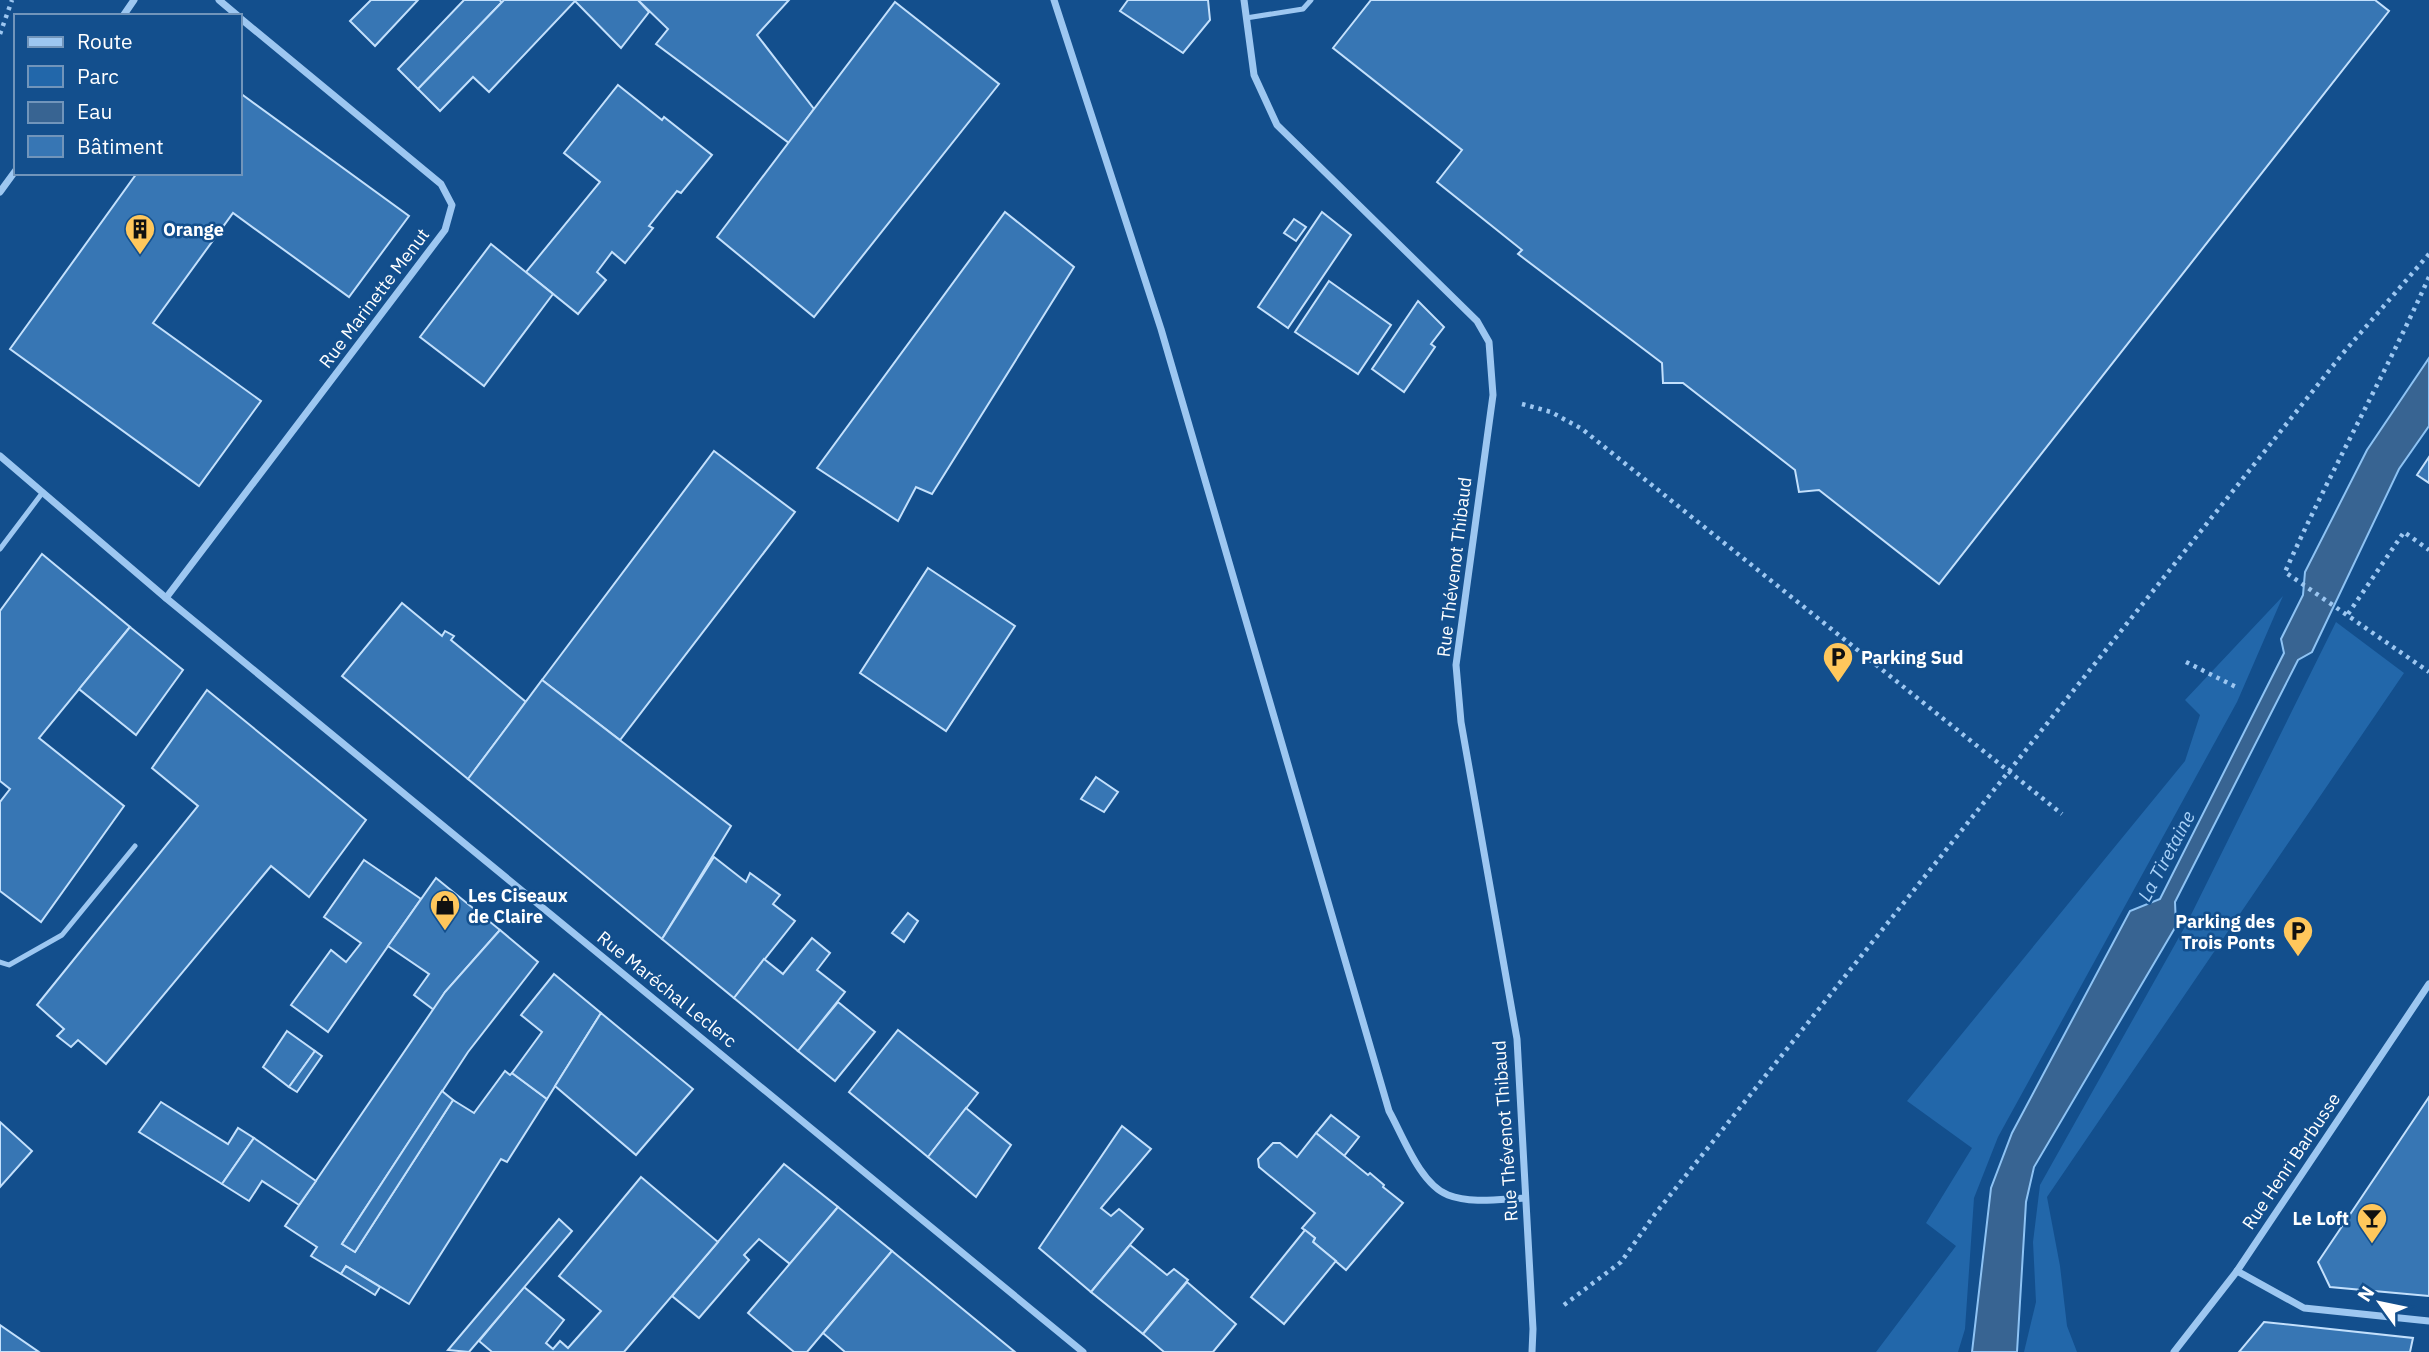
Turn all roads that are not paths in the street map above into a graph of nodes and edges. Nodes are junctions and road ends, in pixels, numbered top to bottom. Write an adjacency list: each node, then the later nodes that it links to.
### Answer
1 (219, 0): 5 (street, Rue Marinette Menut)
2 (1054, 0): 17 (street)
3 (1244, 0): 6 (street, Rue Thévenot Thibaud)
4 (1311, 0): 6 (lane)
5 (235, 14)
6 (1246, 18): 17 (street, Rue Thévenot Thibaud)
7 (242, 19): 13 (street, Rue Marinette Menut)
8 (14, 173): 9 (street)
9 (0, 192)
10 (0, 456): 11 (street, Rue Maréchal Leclerc)
11 (43, 492): 12 (lane); 13 (street, Rue Maréchal Leclerc)
12 (0, 548)
13 (166, 598): 20 (street, Rue Maréchal Leclerc)
14 (135, 846): 15 (lane)
15 (0, 962)
16 (2429, 984): 18 (street, Rue Henri Barbusse)
17 (1525, 1198): 21 (street, Rue Thévenot Thibaud)
18 (2237, 1271): 19 (street); 22 (street, Rue Henri Barbusse)
19 (2429, 1321)
20 (1083, 1352)
21 (1532, 1352)
22 (2174, 1352)

